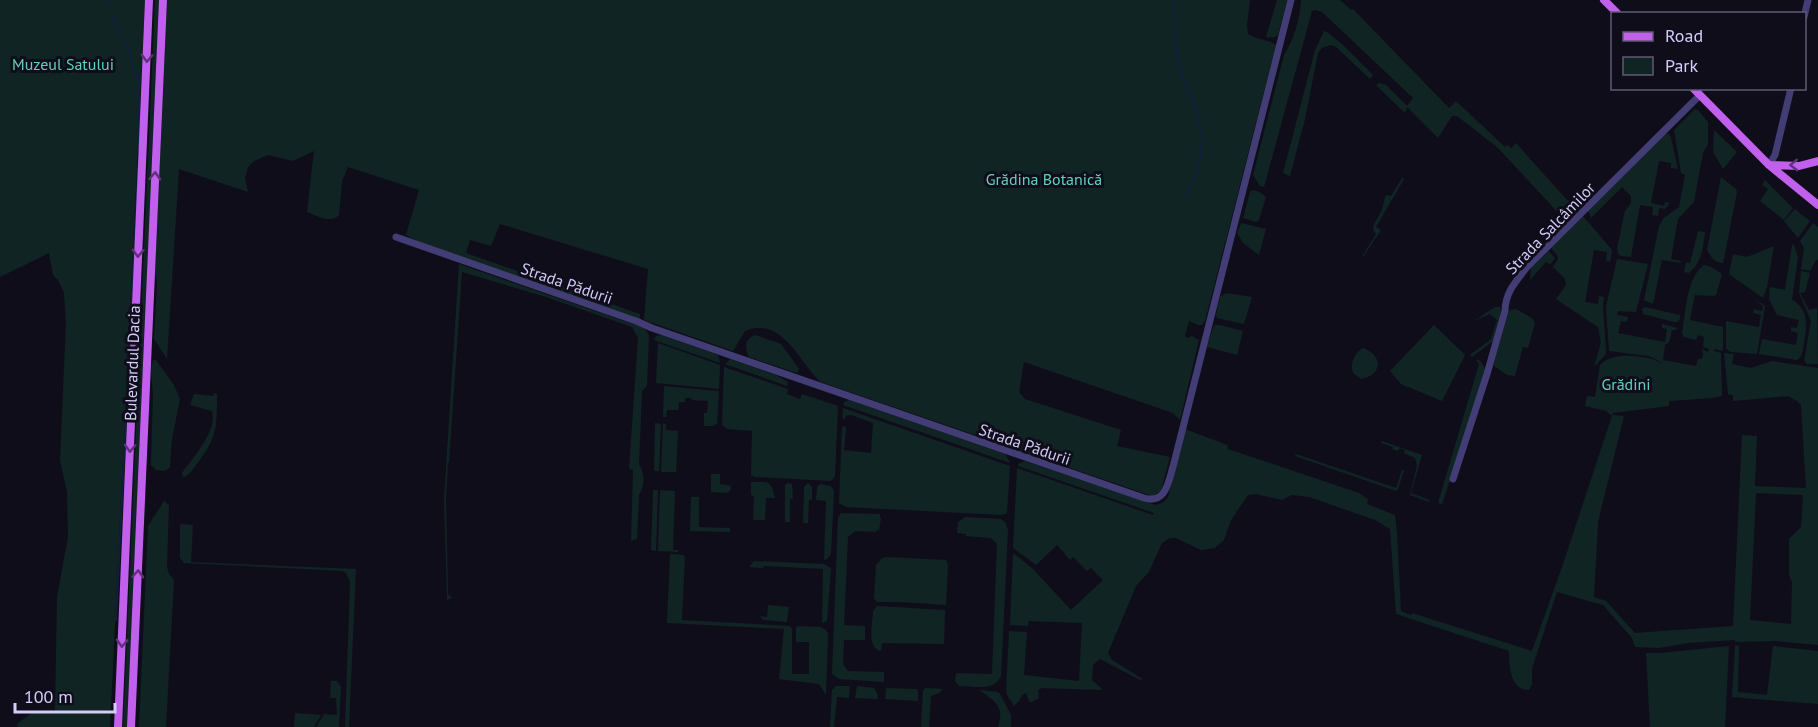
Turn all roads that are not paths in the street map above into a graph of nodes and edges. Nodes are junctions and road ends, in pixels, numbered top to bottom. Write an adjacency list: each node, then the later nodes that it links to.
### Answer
1 (149, 0): 14 (main road, Bulevardul Dacia, one-way to 14)
2 (163, 0): 15 (main road, Bulevardul Dacia, one-way to 2)
3 (1291, 0): 12 (street, Strada Pădurii)
4 (1604, 0): 5 (main road)
5 (1616, 12)
6 (1695, 90): 8 (main road)
7 (1791, 90): 10 (street)
8 (1700, 96): 10 (main road); 13 (street, Strada Salcâmilor)
9 (1818, 161): 10 (main road, one-way to 10)
10 (1769, 165): 11 (main road)
11 (1818, 205)
12 (396, 237)
13 (1453, 479)
14 (118, 727)
15 (131, 727)

